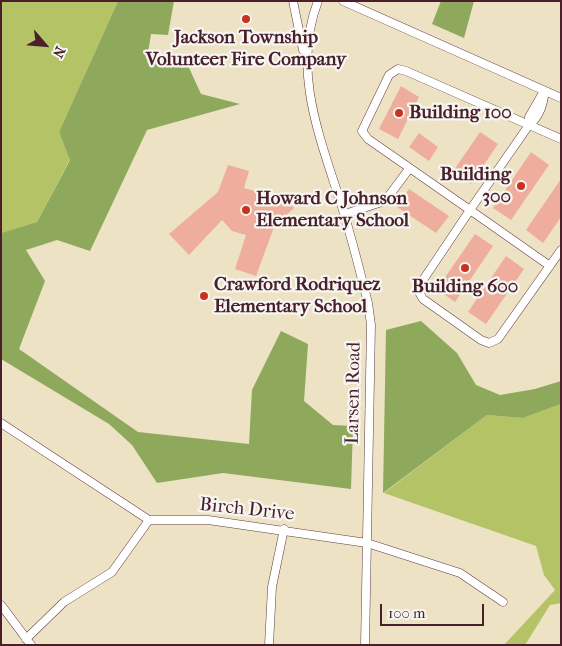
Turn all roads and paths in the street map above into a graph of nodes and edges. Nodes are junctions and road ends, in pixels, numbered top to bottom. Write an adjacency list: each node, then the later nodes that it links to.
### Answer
1 (294, 1): 4 (street)
2 (318, 1): 4 (street, Larsen Road)
3 (343, 1): 5 (street)
4 (306, 67): 11 (street, Larsen Road)
5 (545, 91): 6 (street); 7 (street)
6 (561, 98)
7 (529, 125): 8 (street); 9 (street); 10 (street)
8 (561, 139)
9 (409, 169): 10 (street); 11 (street)
10 (470, 210): 13 (street); 13 (street)
11 (344, 214): 17 (street, Larsen Road)
12 (561, 250): 13 (street)
13 (550, 266)
14 (1, 423): 15 (street)
15 (149, 520): 16 (street, Birch Drive); 20 (street)
16 (284, 529): 17 (street, Birch Drive); 21 (street)
17 (367, 543): 18 (street, Birch Drive); 22 (street, Larsen Road)
18 (503, 602)
19 (1, 605): 20 (street)
20 (29, 642)
21 (269, 645)
22 (365, 645)

